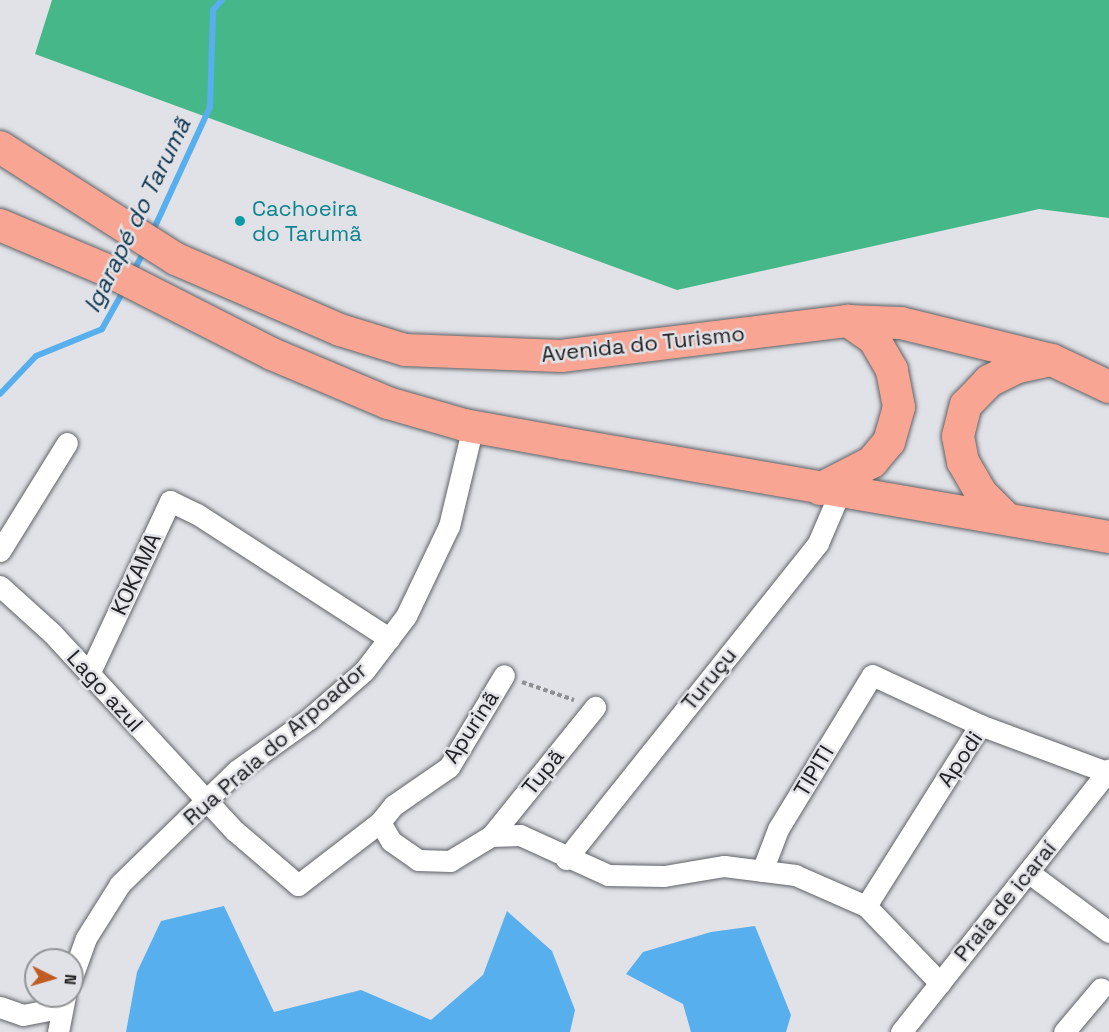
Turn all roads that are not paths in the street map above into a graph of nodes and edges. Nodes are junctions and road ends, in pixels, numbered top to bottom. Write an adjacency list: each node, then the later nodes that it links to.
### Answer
1 (0, 147): 3 (highway, Avenida do Turismo)
2 (0, 225): 6 (highway)
3 (848, 321): 4 (highway, Avenida do Turismo); 8 (highway)
4 (1052, 360): 5 (highway, Avenida do Turismo); 9 (highway)
5 (1109, 387)
6 (473, 426): 8 (highway); 13 (street, Rua Praia do Arpoador)
7 (67, 443): 11 (street)
8 (830, 490): 9 (highway); 22 (street, Turuçu)
9 (1005, 517): 10 (highway)
10 (1109, 537)
11 (0, 551)
12 (0, 586): 14 (street, Lago azul)
13 (389, 638): 14 (street, KOKAMA); 19 (street, Rua Praia do Arpoador)
14 (89, 674): 19 (street, Lago azul)
15 (504, 675): 20 (street, Apurinã)
16 (595, 708): 21 (street, Tupã)
17 (981, 725): 18 (street, Apodi); 23 (street, TIPITI); 25 (street, Apodi)
18 (1109, 772): 24 (street, Praia de icaraí)
19 (205, 800): 20 (street, Lago azul); 27 (street, Rua Praia do Arpoador)
20 (380, 822): 21 (street)
21 (491, 836): 22 (street)
22 (566, 858): 23 (street)
23 (762, 871): 25 (street)
24 (1028, 872): 26 (street); 28 (street, Praia de icaraí)
25 (866, 906): 28 (street)
26 (1109, 932)
27 (82, 948)
28 (940, 983): 34 (street, Praia de icaraí)
29 (1101, 988): 35 (street)
30 (0, 1007): 31 (street)
31 (45, 1008)
32 (62, 1008): 33 (street)
33 (58, 1032)
34 (901, 1032)
35 (1064, 1032)

